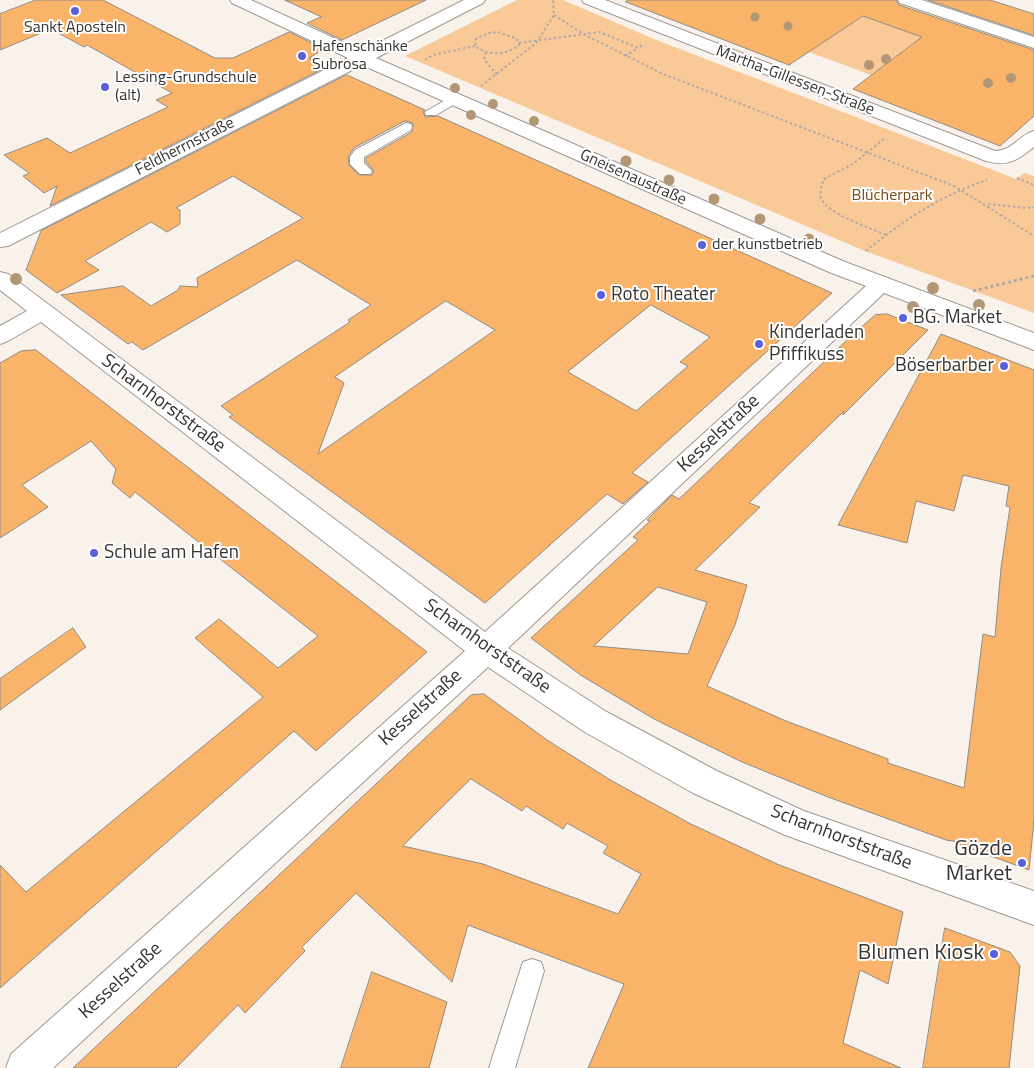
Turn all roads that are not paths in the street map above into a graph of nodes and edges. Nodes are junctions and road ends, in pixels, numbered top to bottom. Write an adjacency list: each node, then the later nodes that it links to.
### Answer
1 (238, 0): 6 (street, Gneisenaustraße)
2 (477, 0): 6 (street, Feldherrnstraße)
3 (590, 0): 10 (street, Martha-Gillessen-Straße)
4 (906, 0): 5 (street)
5 (1034, 43)
6 (360, 58): 7 (street, Gneisenaustraße); 12 (street, Feldherrnstraße)
7 (455, 100): 8 (lane); 14 (street, Gneisenaustraße)
8 (431, 112)
9 (406, 127): 11 (lane)
10 (1034, 137)
11 (365, 171)
12 (0, 241)
13 (0, 279): 15 (street, Scharnhorststraße)
14 (881, 284): 17 (street, Gneisenaustraße); 18 (street, Kesselstraße)
15 (42, 312): 16 (street); 18 (street, Scharnhorststraße)
16 (0, 336)
17 (1034, 342)
18 (486, 650): 19 (street, Scharnhorststraße); 21 (street, Kesselstraße)
19 (1034, 908)
20 (532, 971): 22 (lane)
21 (25, 1068)
22 (502, 1068)

